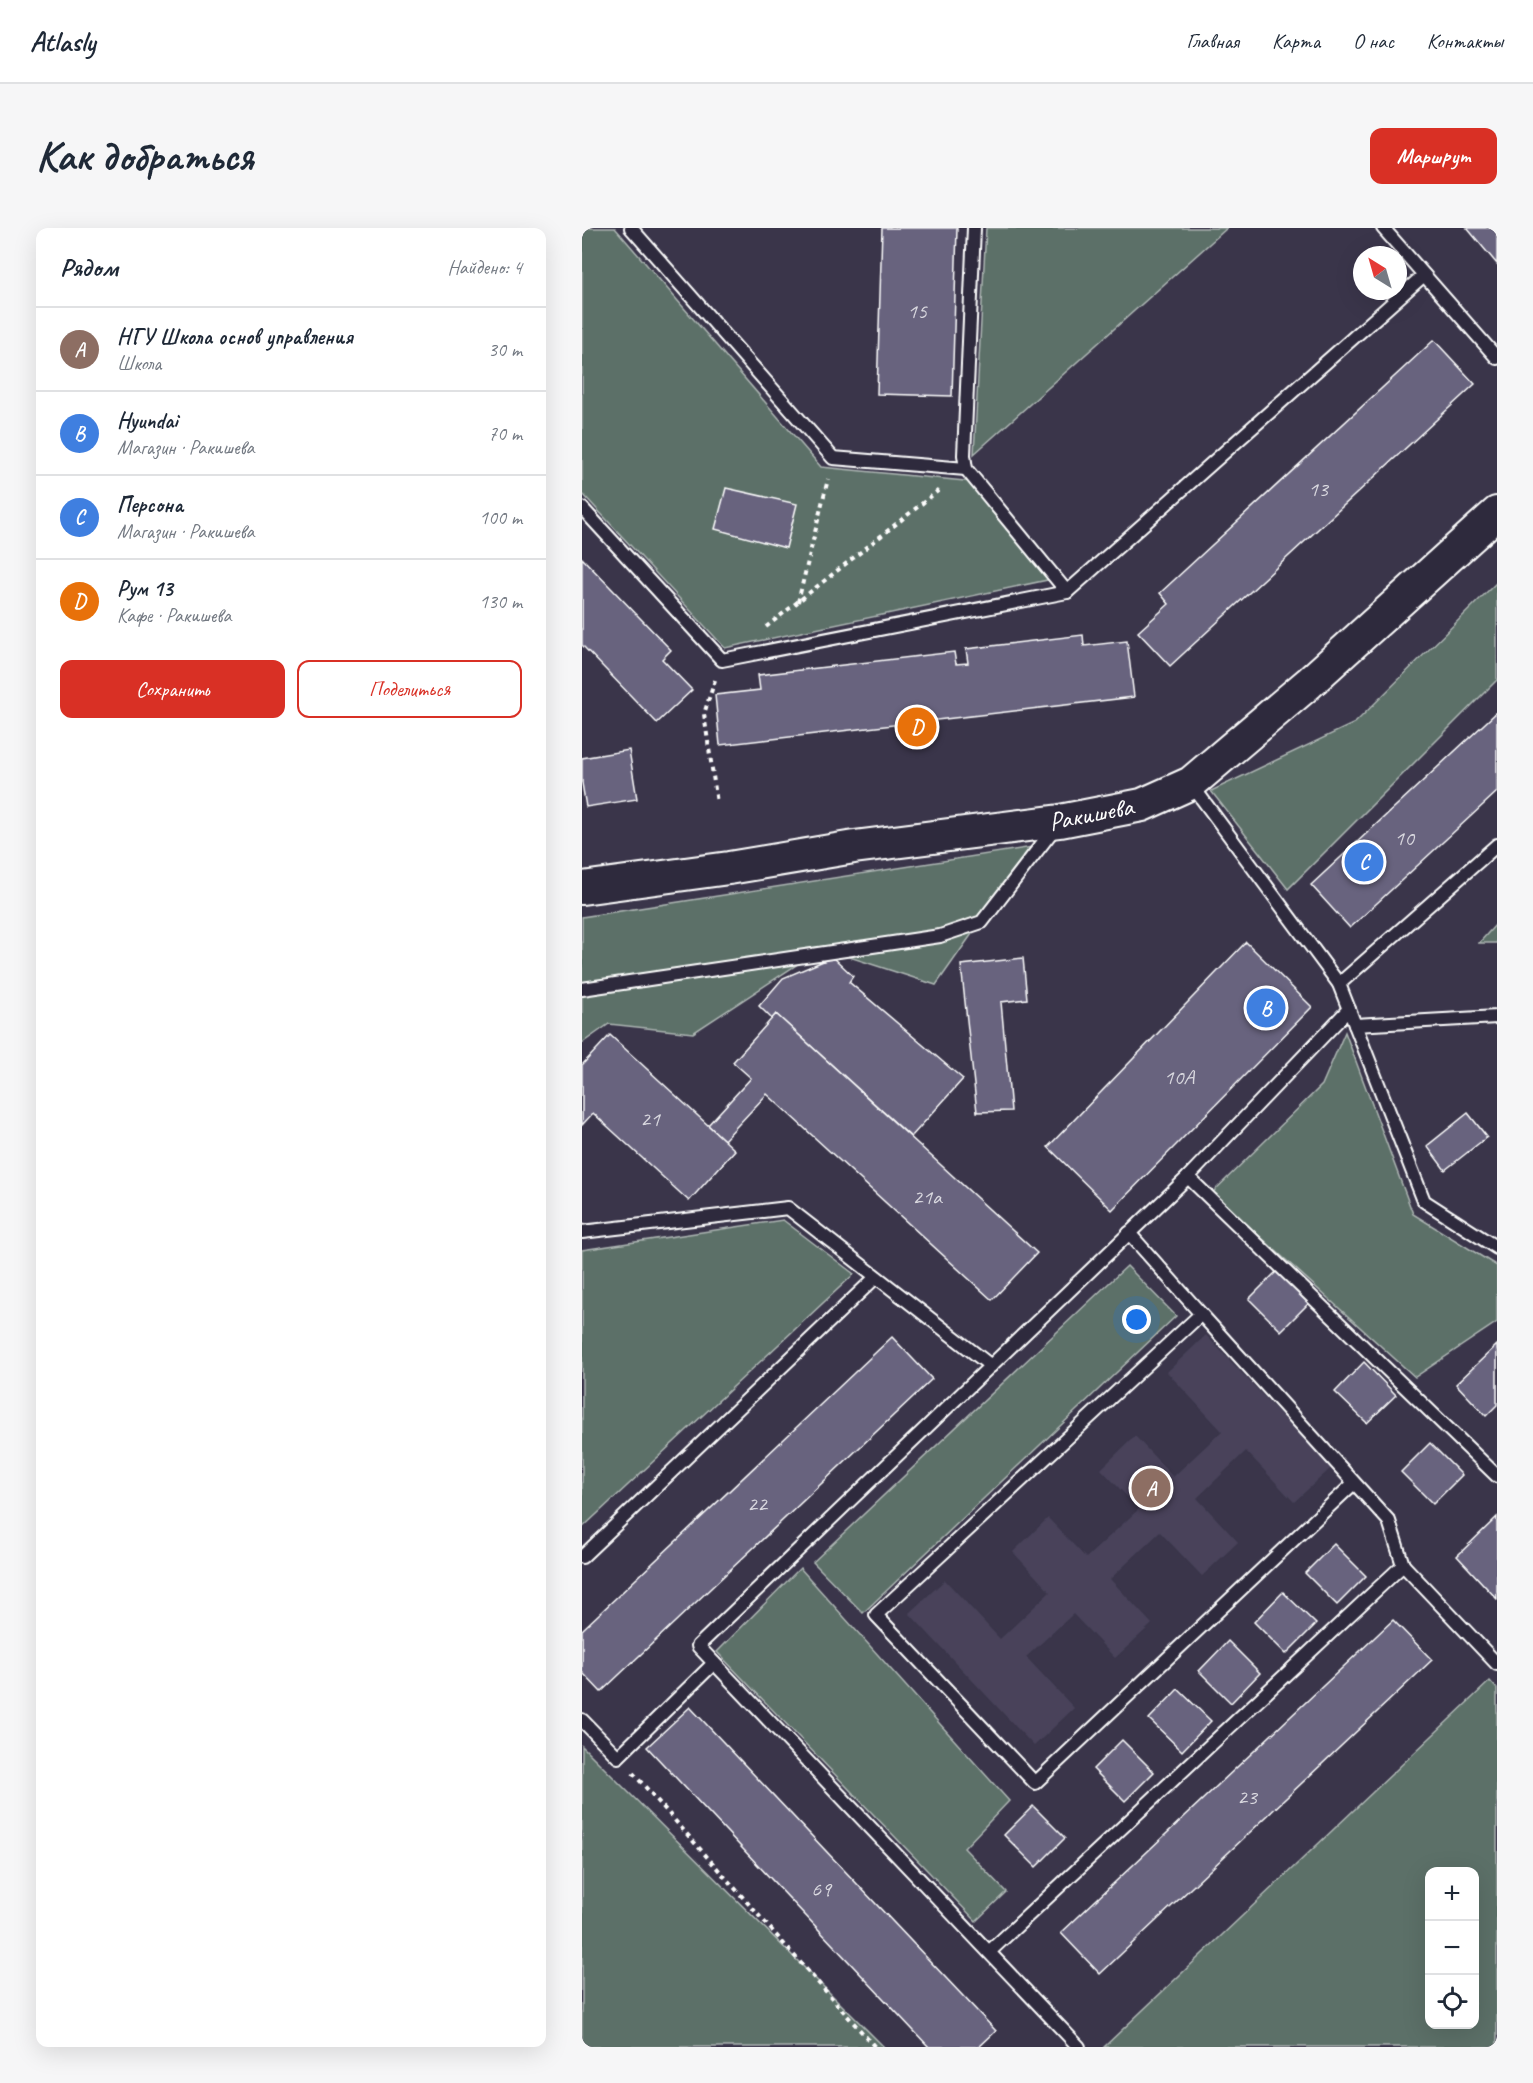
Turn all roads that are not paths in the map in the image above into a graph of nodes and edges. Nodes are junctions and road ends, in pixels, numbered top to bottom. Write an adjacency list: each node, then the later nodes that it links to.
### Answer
1 (631, 228): 6 (lane)
2 (975, 228): 6 (lane)
3 (1383, 228): 4 (lane)
4 (1424, 275): 5 (lane); 9 (lane)
5 (1497, 358)
6 (966, 469): 9 (lane)
7 (582, 508): 9 (lane)
8 (1497, 513): 10 (street, Ракишева)
9 (1067, 591)
10 (1191, 783): 11 (street, Ракишева); 14 (lane)
11 (1060, 821): 13 (street, Ракишева); 15 (lane)
12 (1497, 845): 14 (lane)
13 (582, 888)
14 (1339, 984): 16 (lane)
15 (582, 989)
16 (1349, 1009): 18 (lane); 19 (lane)
17 (1497, 1017): 18 (lane)
18 (1355, 1025): 22 (lane)
19 (1188, 1176): 21 (lane); 26 (lane)
20 (582, 1232): 23 (lane)
21 (1129, 1233): 24 (lane); 25 (lane)
22 (1497, 1248)
23 (876, 1277): 25 (lane); 28 (lane)
24 (1201, 1314): 27 (lane); 27 (lane)
25 (991, 1366): 30 (lane)
26 (1497, 1476)
27 (1354, 1483): 29 (lane)
28 (582, 1557)
29 (1403, 1565): 31 (lane); 33 (lane)
30 (714, 1663): 32 (lane); 33 (lane)
31 (1497, 1664)
32 (582, 1720)
33 (989, 1952): 34 (lane)
34 (1079, 2047)

